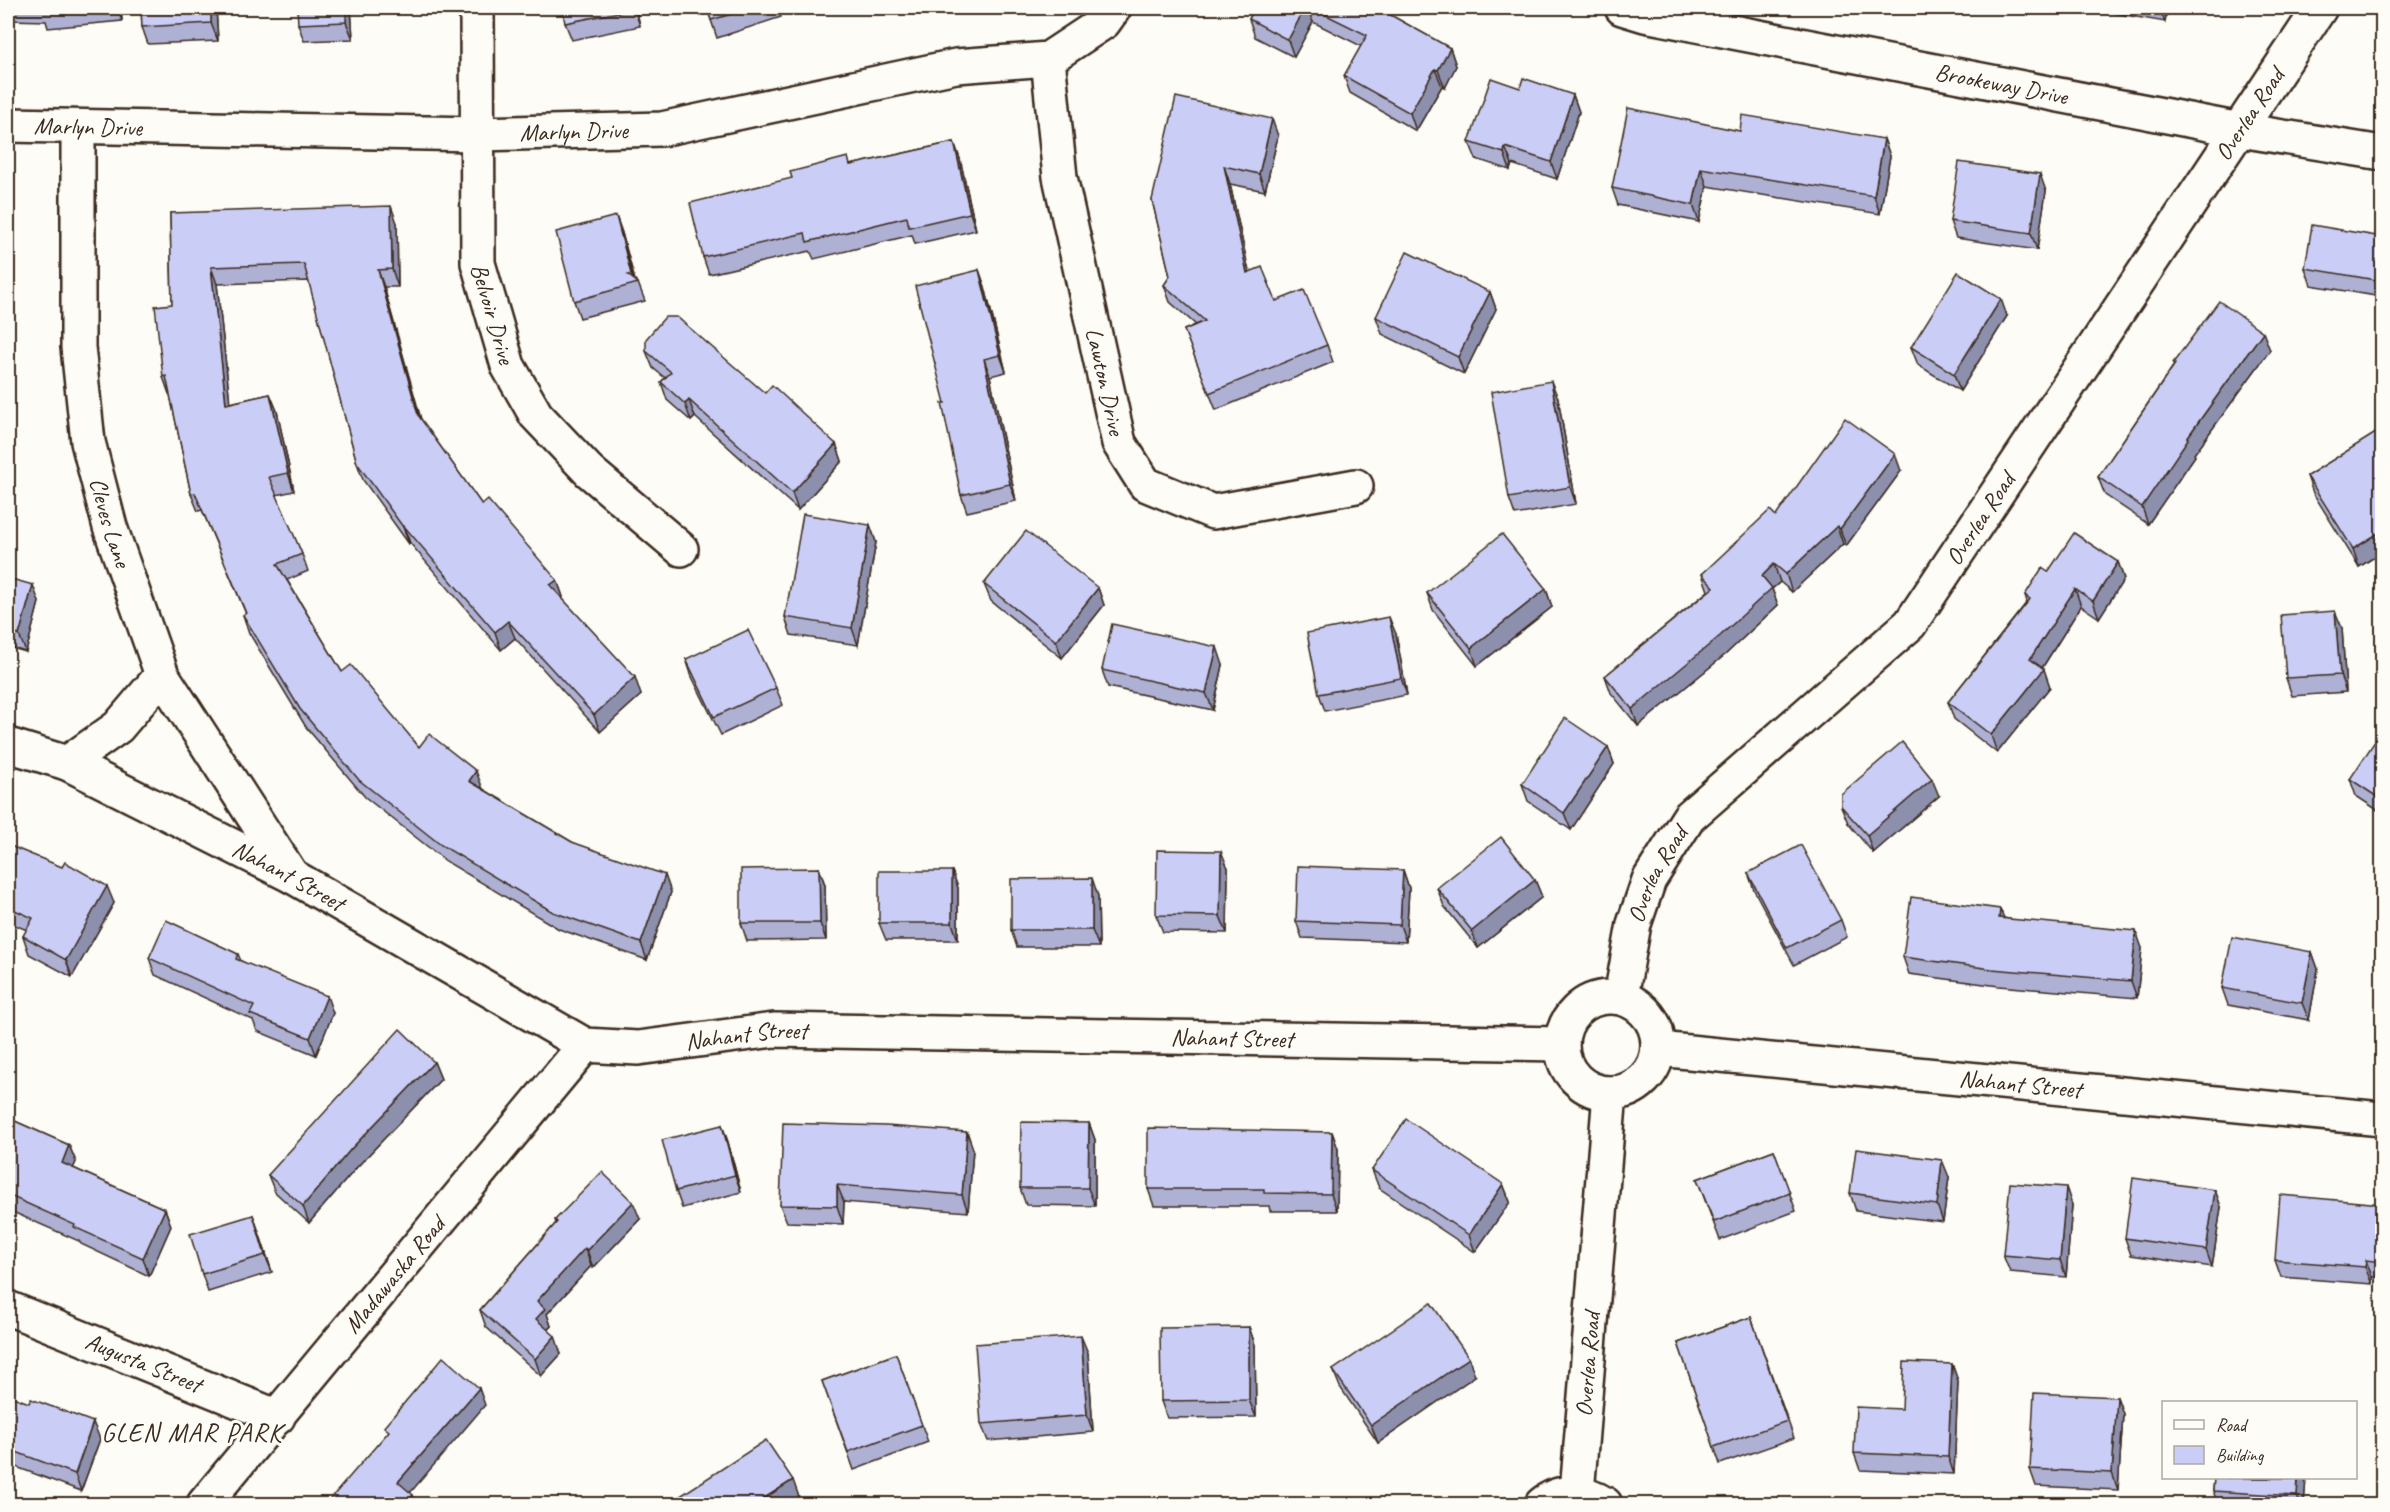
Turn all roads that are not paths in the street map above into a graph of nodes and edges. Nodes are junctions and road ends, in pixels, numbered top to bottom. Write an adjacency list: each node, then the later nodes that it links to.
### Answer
1 (477, 8): 9 (street, Belvoir Drive)
2 (1114, 8): 5 (street, Marlyn Drive)
3 (1622, 8): 8 (street, Brookeway Drive)
4 (2320, 8): 8 (street, Overlea Road)
5 (1048, 59): 9 (street, Marlyn Drive); 11 (street, Lawton Drive)
6 (8, 125): 7 (street, Marlyn Drive)
7 (78, 127): 9 (street, Marlyn Drive); 13 (street, Cleves Lane)
8 (2240, 130): 10 (street, Brookeway Drive); 17 (street, Overlea Road)
9 (478, 134): 12 (street, Belvoir Drive)
10 (2382, 153)
11 (1356, 486)
12 (681, 549)
13 (162, 675): 15 (street); 16 (street, Cleves Lane)
14 (8, 745): 15 (street, Nahant Street)
15 (67, 763): 16 (street, Nahant Street)
16 (292, 876): 19 (street, Nahant Street)
17 (1621, 998): 18 (street); 20 (street)
18 (1562, 1044): 19 (street, Nahant Street); 21 (street)
19 (585, 1045): 24 (street, Madawaska Road)
20 (1659, 1049): 21 (street); 22 (street, Nahant Street)
21 (1610, 1093): 25 (street, Overlea Road)
22 (2382, 1119)
23 (8, 1308): 24 (street, Augusta Street)
24 (278, 1417): 26 (street, Madawaska Road)
25 (1591, 1499): 27 (street)
26 (204, 1504)
27 (1542, 1504)

